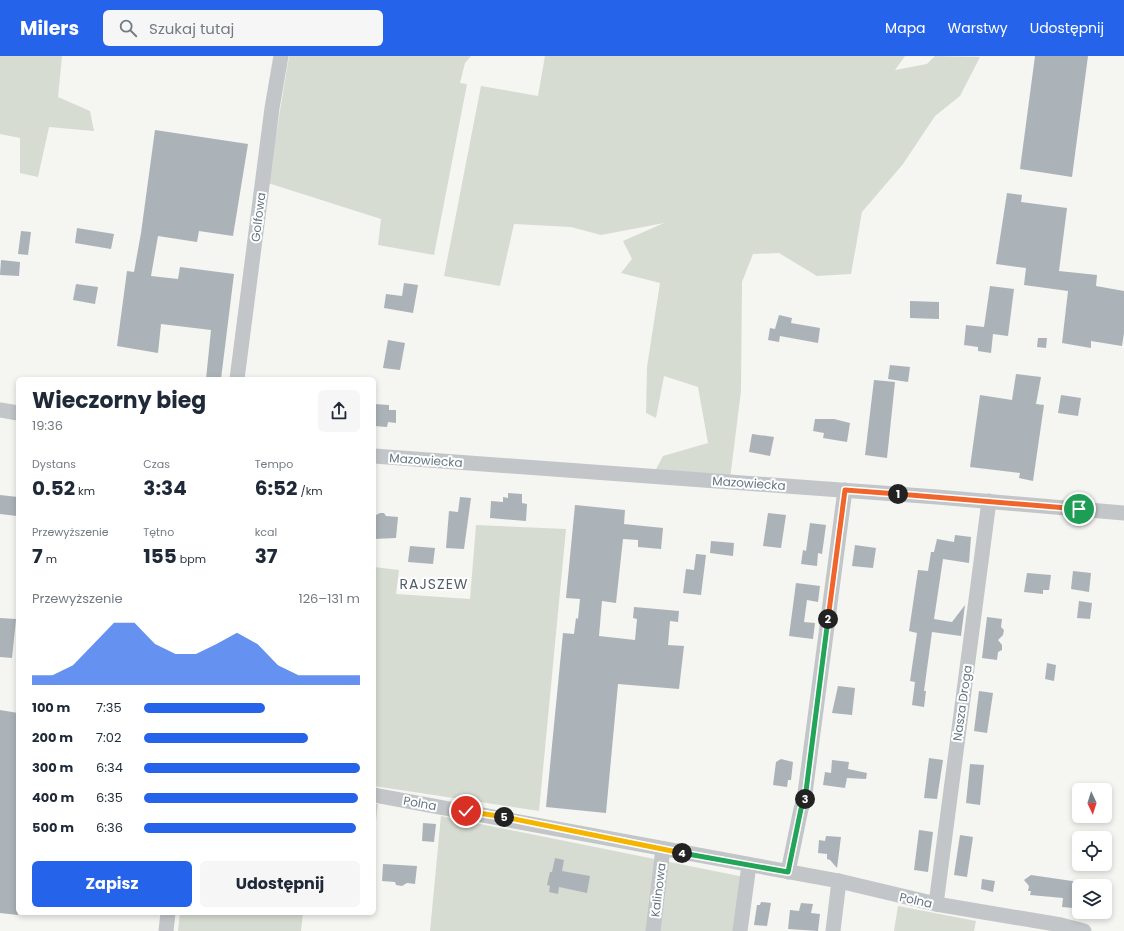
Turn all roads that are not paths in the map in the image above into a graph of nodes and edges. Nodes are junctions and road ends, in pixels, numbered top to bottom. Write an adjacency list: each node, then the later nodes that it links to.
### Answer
1 (280, 56): 2 (street, Golfowa)
2 (237, 377)
3 (0, 410): 4 (street)
4 (16, 413)
5 (376, 456): 6 (street, Mazowiecka)
6 (845, 490): 7 (street, Mazowiecka); 12 (street)
7 (989, 501): 8 (street, Mazowiecka); 14 (street, Nasza Droga)
8 (1124, 513)
9 (376, 794): 10 (street, Polna)
10 (663, 850): 11 (street, Polna); 17 (street, Kalinowa)
11 (749, 865): 12 (street, Polna); 18 (street)
12 (788, 872): 13 (street, Polna)
13 (840, 881): 14 (street, Polna); 19 (street)
14 (936, 904): 20 (street, Polna)
15 (168, 915): 16 (street)
16 (166, 931)
17 (653, 931)
18 (740, 931)
19 (833, 931)
20 (1084, 931)

